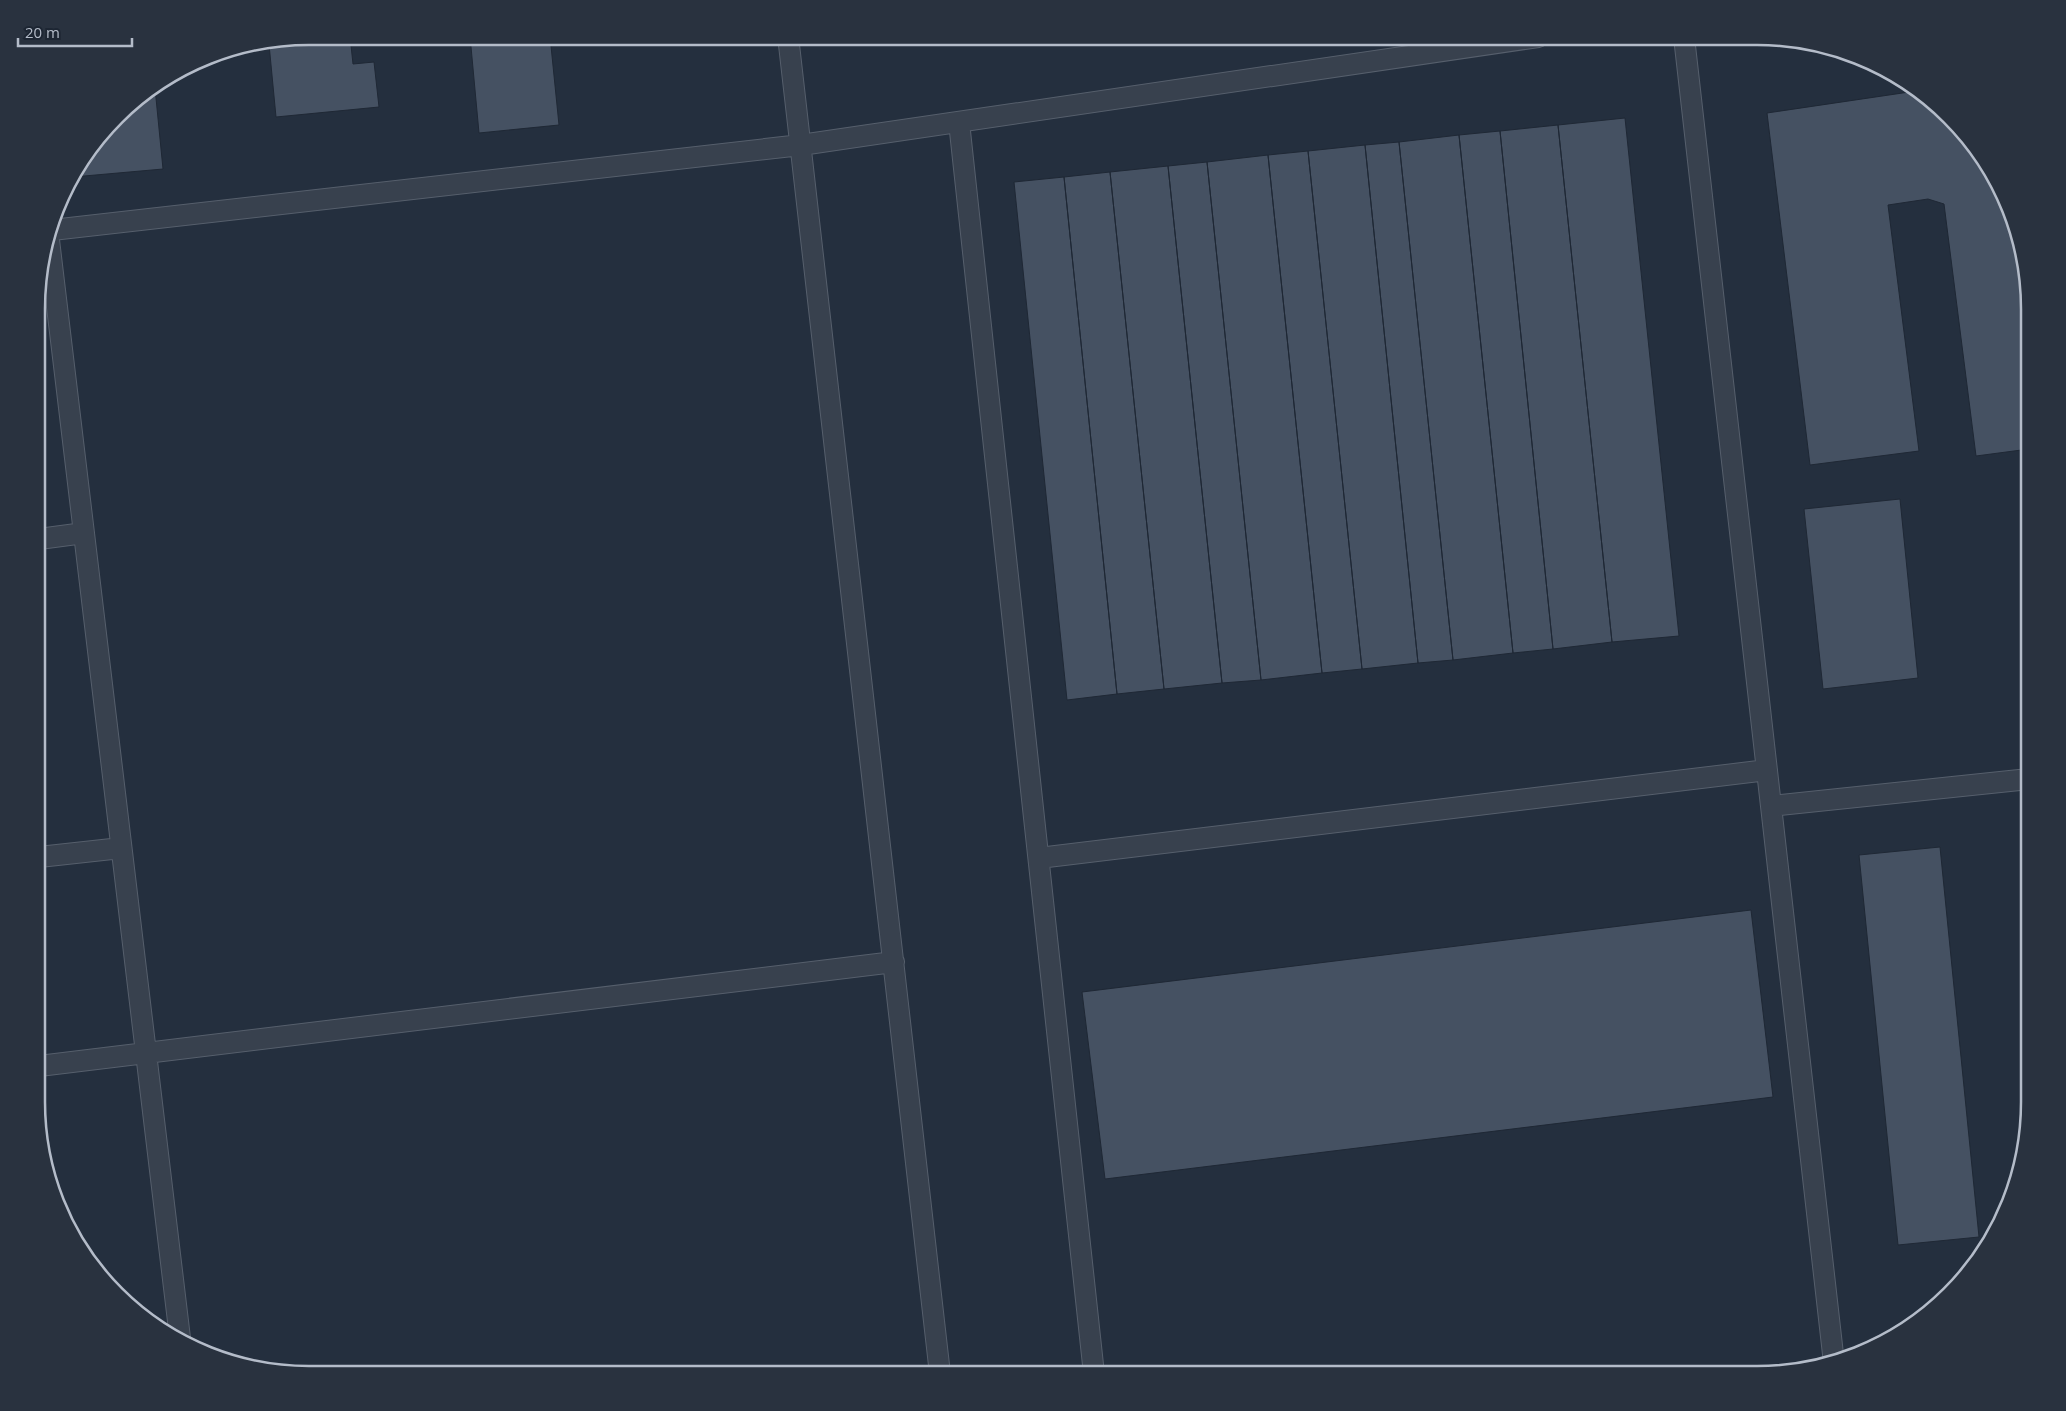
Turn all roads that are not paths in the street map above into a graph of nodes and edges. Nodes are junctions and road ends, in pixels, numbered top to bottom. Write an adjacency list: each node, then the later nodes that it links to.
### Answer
1 (789, 45): 5 (lane)
2 (1484, 45): 4 (lane)
3 (1685, 45): 10 (lane)
4 (959, 122): 5 (lane); 15 (lane)
5 (801, 146): 6 (lane); 16 (lane)
6 (57, 229)
7 (51, 255): 8 (lane)
8 (84, 533): 9 (lane); 13 (lane)
9 (45, 538)
10 (1767, 770): 12 (lane); 15 (lane)
11 (2021, 780): 12 (lane)
12 (1771, 806): 20 (lane)
13 (122, 848): 14 (lane); 17 (lane)
14 (45, 856)
15 (1039, 858): 22 (lane)
16 (894, 962): 17 (lane); 21 (lane)
17 (146, 1053): 18 (lane); 19 (lane)
18 (45, 1065)
19 (179, 1332)
20 (1833, 1355)
21 (939, 1366)
22 (1093, 1366)

